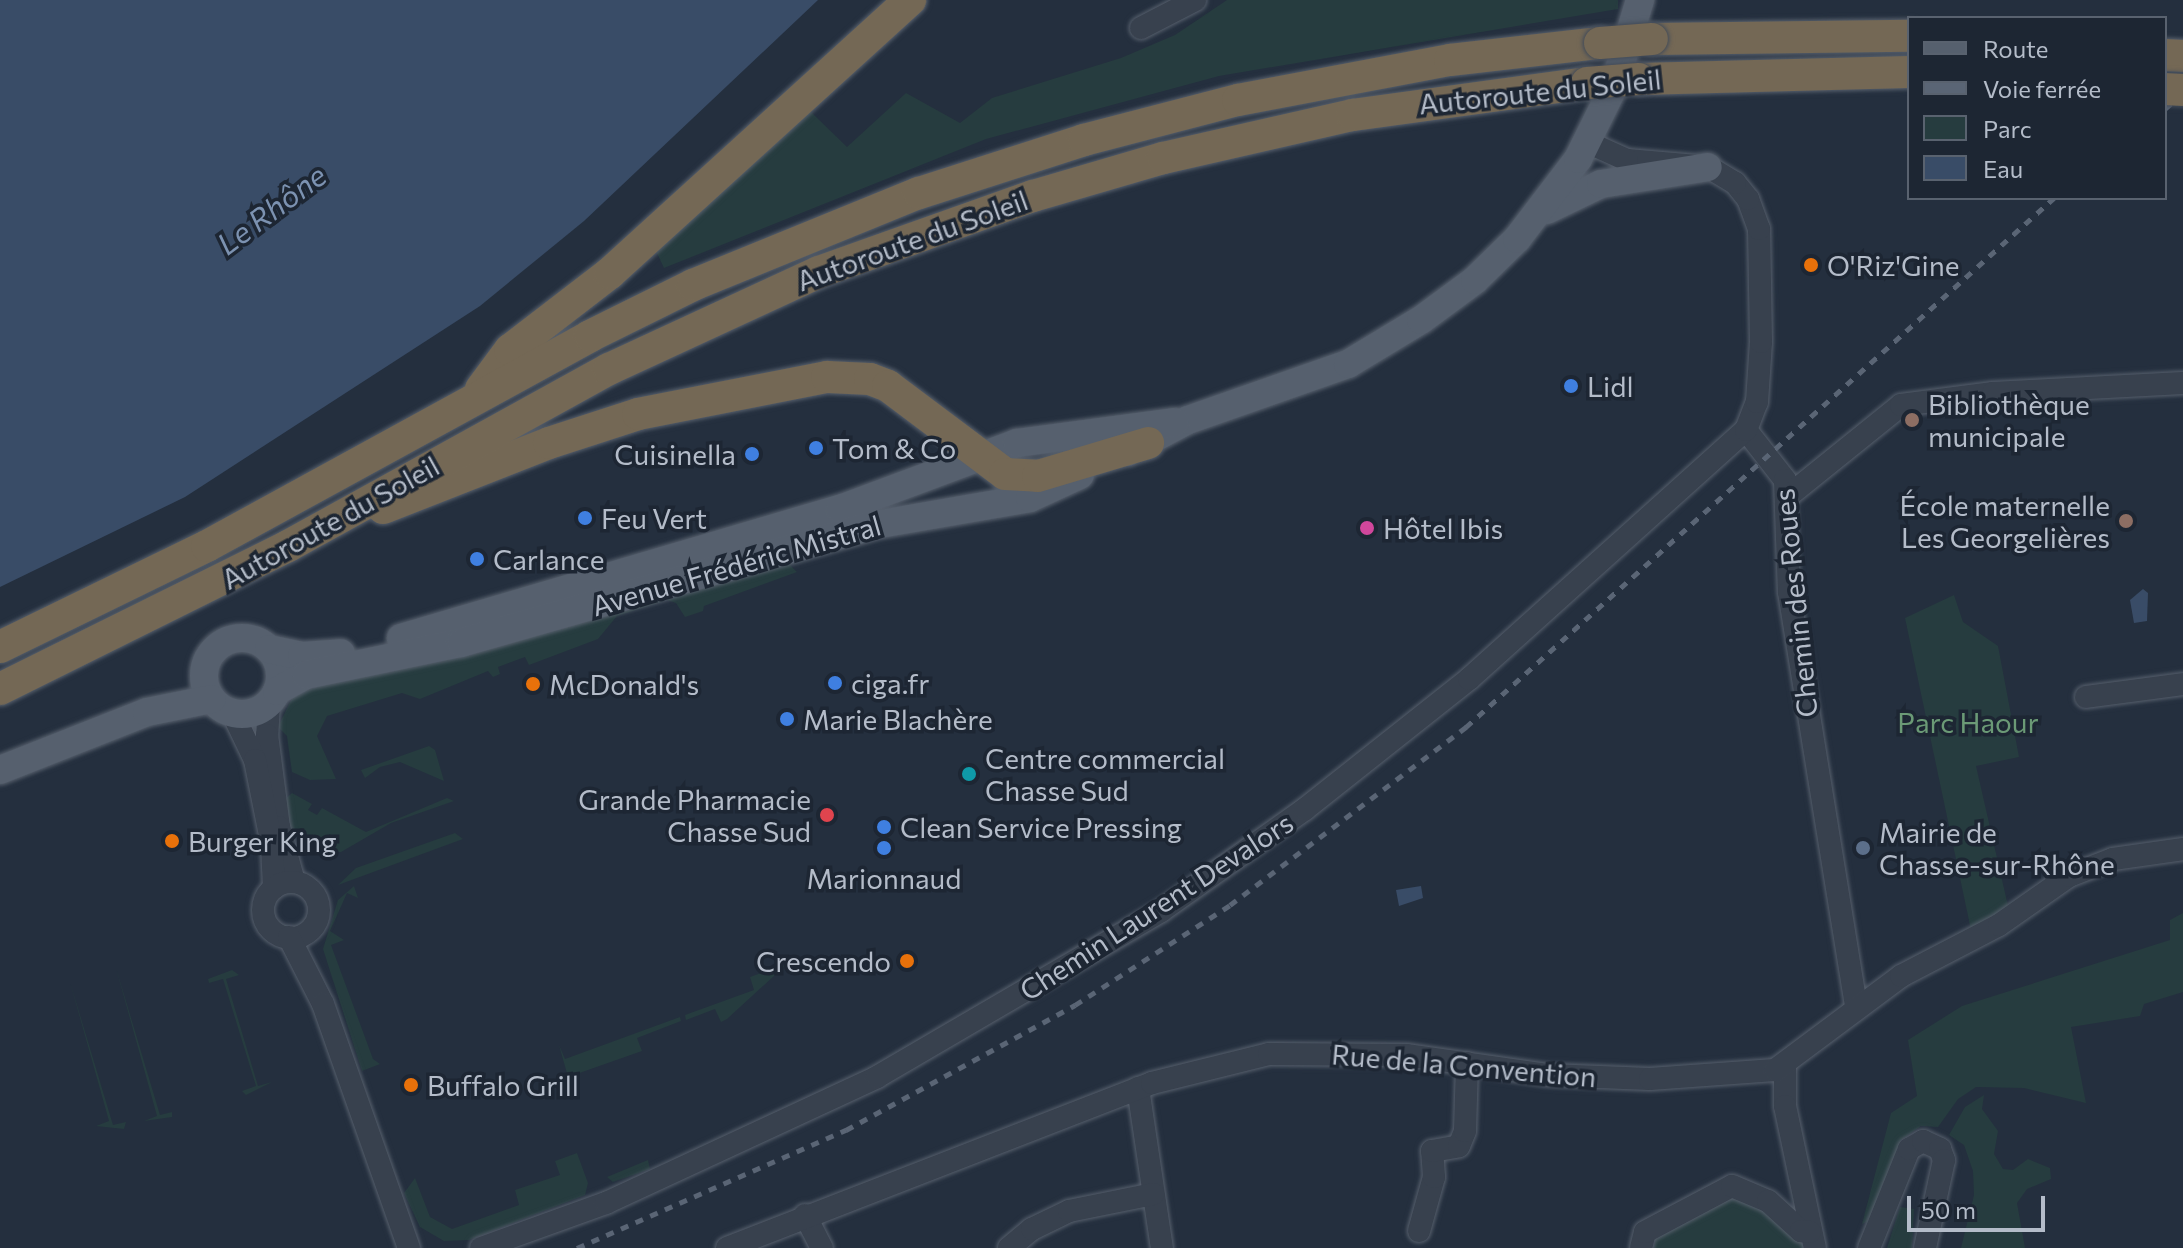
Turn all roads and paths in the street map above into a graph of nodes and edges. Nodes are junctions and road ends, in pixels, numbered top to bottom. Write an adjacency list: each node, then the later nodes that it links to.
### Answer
1 (910, 0): 13 (highway)
2 (1195, 0): 4 (street)
3 (1640, 0): 7 (main road, Avenue Frédéric Mistral)
4 (1141, 28)
5 (1907, 36): 13 (highway, Autoroute du Soleil, bridge)
6 (1907, 72): 21 (highway, Autoroute du Soleil, bridge)
7 (1587, 142): 8 (street); 9 (main road, Avenue Frédéric Mistral)
8 (1708, 167): 9 (main road); 15 (street)
9 (1530, 222): 14 (main road, Avenue Frédéric Mistral)
10 (2183, 370): 12 (street)
11 (2183, 383): 12 (street)
12 (2070, 388): 20 (street)
13 (474, 398): 22 (highway, Autoroute du Soleil)
14 (1188, 420): 16 (main road, Avenue Frédéric Mistral); 17 (main road, Avenue Frédéric Mistral)
15 (1746, 430): 20 (street, Chemin des Roues); 45 (street, Chemin Laurent Devalors)
16 (1017, 443): 18 (main road, Avenue Frédéric Mistral); 19 (main road)
17 (1148, 443): 19 (highway); 27 (main road, Avenue Frédéric Mistral)
18 (967, 461): 19 (highway); 21 (highway); 23 (main road, Avenue Frédéric Mistral)
19 (1038, 476)
20 (1787, 497): 36 (street, Chemin des Roues)
21 (326, 525): 26 (highway, Autoroute du Soleil)
22 (0, 647)
23 (269, 649): 24 (main road); 27 (main road)
24 (205, 669): 29 (main road); 30 (main road)
25 (2183, 684): 28 (street)
26 (0, 689)
27 (273, 697): 29 (main road); 32 (street)
28 (2086, 697)
29 (222, 706): 30 (main road); 32 (street)
30 (147, 712): 31 (main road)
31 (0, 770)
32 (266, 780): 34 (street)
33 (2183, 849): 36 (street)
34 (284, 885): 35 (street); 35 (street)
35 (299, 934): 44 (street)
36 (1856, 1007): 38 (street)
37 (1467, 1063): 38 (street, Rue de la Convention); 39 (street, Rue de la Convention); 42 (street)
38 (1785, 1066): 43 (street)
39 (1138, 1088): 40 (street); 41 (street, Rue de la Convention)
40 (1153, 1194): 48 (street); 49 (street)
41 (805, 1215): 46 (street, Rue de la Convention); 47 (street)
42 (1419, 1231)
43 (1813, 1240): 50 (street)
44 (409, 1248)
45 (481, 1248)
46 (727, 1248)
47 (822, 1248)
48 (1009, 1248)
49 (1162, 1248)
50 (1641, 1248)
51 (1869, 1248): 52 (street)
52 (1925, 1248)

